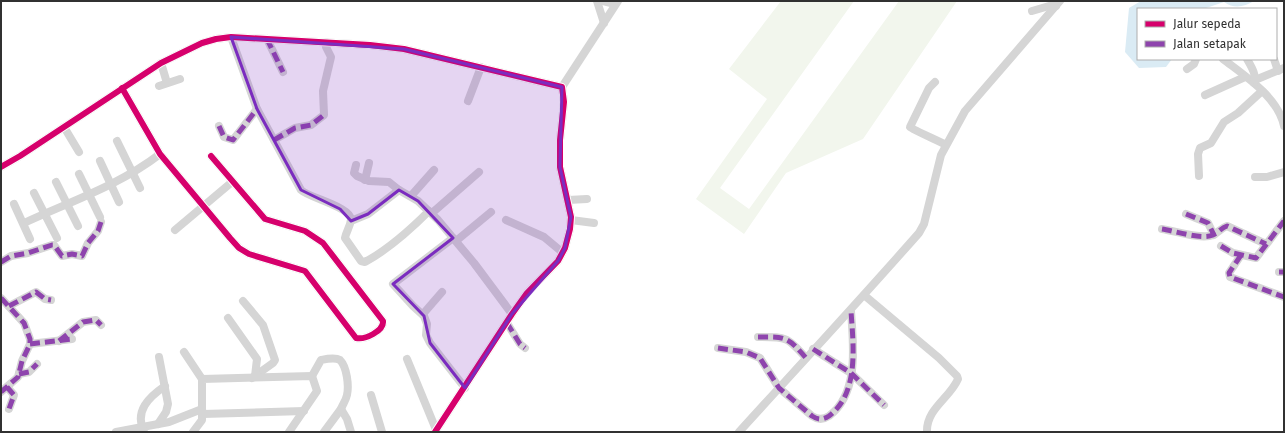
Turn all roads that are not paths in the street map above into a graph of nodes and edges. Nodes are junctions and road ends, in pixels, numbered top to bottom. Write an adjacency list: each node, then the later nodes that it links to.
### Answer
1 (597, 1): 6 (street)
2 (603, 1): 3 (street)
3 (617, 2): 6 (street)
4 (1058, 4): 5 (street); 36 (street)
5 (1032, 11)
6 (604, 23): 26 (street)
7 (231, 37): 8 (street); 14 (street); 30 (street)
8 (267, 39): 9 (street); 18 (street)
9 (326, 42): 15 (street); 34 (street)
10 (1196, 60): 16 (street)
11 (1224, 60): 19 (street)
12 (1247, 60): 22 (street)
13 (1275, 60): 17 (street)
14 (161, 64): 23 (street); 25 (street)
15 (481, 67): 26 (street); 29 (street)
16 (1187, 69)
17 (1281, 69): 22 (street)
18 (283, 72)
19 (1245, 77): 22 (street); 28 (street)
20 (180, 79): 23 (street)
21 (935, 82): 36 (street)
22 (1254, 82): 27 (street)
23 (167, 83): 24 (street)
24 (159, 86)
25 (122, 88): 33 (street); 38 (street)
26 (562, 88): 61 (street)
27 (1262, 91): 32 (street); 49 (street)
28 (1205, 95)
29 (468, 101)
30 (257, 109): 31 (street); 34 (street)
31 (219, 126)
32 (1284, 126)
33 (64, 127): 37 (street); 43 (street)
34 (274, 140): 72 (street)
35 (117, 141): 45 (street)
36 (946, 145): 89 (street)
37 (79, 152)
38 (160, 154): 45 (street); 65 (street)
39 (211, 156): 53 (street)
40 (100, 161): 54 (street)
41 (370, 163): 51 (street)
42 (356, 165): 51 (street)
43 (1, 167)
44 (434, 170): 59 (street)
45 (133, 172): 54 (street); 55 (street)
46 (479, 172): 66 (street)
47 (1284, 172): 50 (street)
48 (79, 174): 58 (street)
49 (1199, 176)
50 (1255, 177)
51 (365, 180): 56 (street)
52 (56, 182): 64 (street)
53 (232, 182): 65 (street); 65 (street)
54 (111, 184): 58 (street); 62 (street)
55 (140, 188)
56 (399, 190): 59 (street); 72 (street)
57 (34, 193): 68 (street)
58 (89, 194): 64 (street); 87 (street)
59 (411, 196): 66 (street)
60 (587, 199): 61 (street)
61 (568, 200): 71 (street)
62 (119, 202)
63 (14, 204): 74 (street)
64 (66, 204): 68 (street); 76 (street)
65 (202, 207): 78 (street)
66 (430, 212): 72 (street); 82 (street)
67 (491, 212): 82 (street)
68 (45, 213): 74 (street); 80 (street)
69 (1186, 214): 79 (street)
70 (506, 220): 85 (street)
71 (571, 220): 75 (street); 85 (street)
72 (351, 221)
73 (1284, 221): 83 (street)
74 (24, 223): 81 (street)
75 (594, 223)
76 (78, 226)
77 (1162, 229): 79 (street)
78 (175, 230)
79 (1214, 235): 83 (street)
80 (57, 238)
81 (30, 239)
82 (454, 240): 96 (street); 97 (street)
83 (1266, 244): 86 (street)
84 (1221, 246): 86 (street)
85 (562, 252): 97 (street)
86 (1241, 256): 90 (street)
87 (1, 262)
88 (442, 292): 96 (street)
89 (864, 295): 95 (street); 138 (street)
90 (1284, 297)
91 (1, 298): 94 (street)
92 (51, 300): 94 (street)
93 (243, 302): 116 (street)
94 (9, 306): 104 (street)
95 (851, 311): 107 (street); 113 (street)
96 (423, 314): 119 (street)
97 (512, 314): 99 (street)
98 (228, 318): 116 (street)
99 (507, 323): 105 (street); 119 (street)
100 (101, 325): 103 (street)
101 (758, 338): 110 (street)
102 (72, 339): 103 (street)
103 (59, 340): 104 (street)
104 (30, 344): 114 (street)
105 (525, 348)
106 (718, 348): 120 (street)
107 (813, 349): 110 (street); 113 (street)
108 (184, 352): 117 (street)
109 (159, 357): 118 (street)
110 (806, 358): 120 (street)
111 (408, 359): 136 (street)
112 (37, 364): 114 (street)
113 (851, 373): 120 (street); 123 (street)
114 (19, 374): 121 (street)
115 (312, 376): 116 (street); 125 (street); 126 (street)
116 (254, 377): 117 (street)
117 (202, 379): 127 (street)
118 (165, 386): 128 (street); 129 (street)
119 (465, 388): 136 (street)
120 (779, 388): 137 (street)
121 (4, 389): 124 (street)
122 (371, 394): 135 (street)
123 (884, 406)
124 (9, 409)
125 (341, 409): 133 (street); 134 (street)
126 (304, 411): 127 (street); 130 (street)
127 (202, 412): 128 (street); 132 (street)
128 (158, 424): 129 (street)
129 (143, 429): 131 (street)
130 (291, 431)
131 (116, 432)
132 (193, 432)
133 (324, 432)
134 (351, 432)
135 (382, 432)
136 (436, 432)
137 (739, 432)
138 (927, 432)

